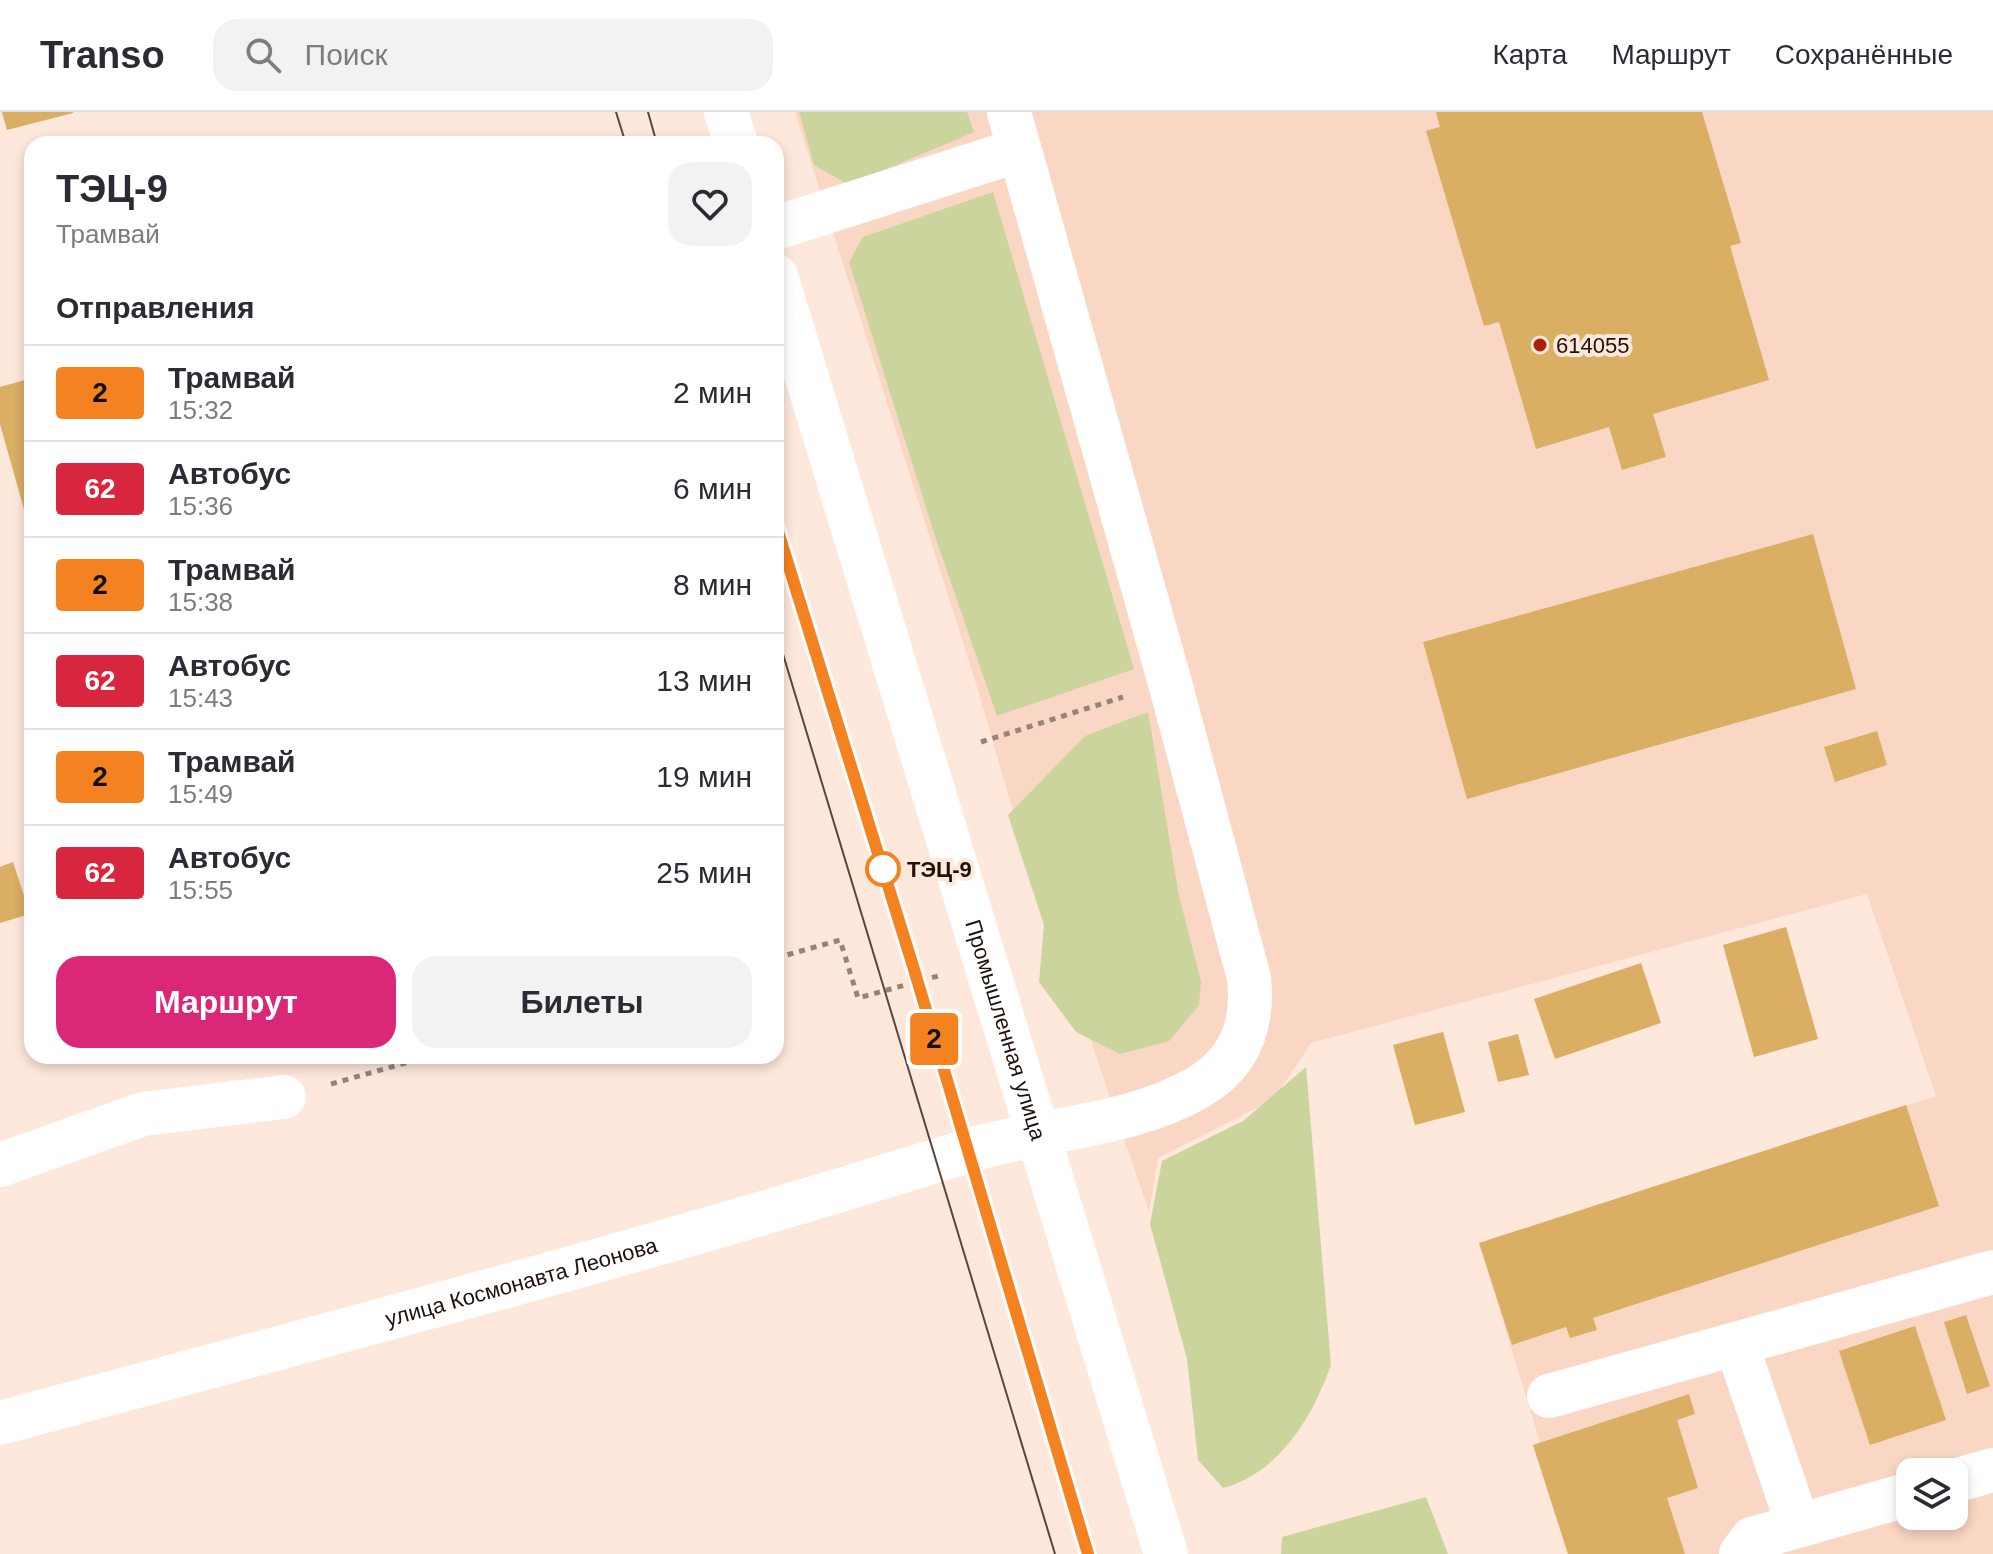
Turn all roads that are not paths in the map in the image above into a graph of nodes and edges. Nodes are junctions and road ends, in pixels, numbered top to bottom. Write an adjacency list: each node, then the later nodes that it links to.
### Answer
1 (726, 112): 3 (street)
2 (1014, 131): 4 (street); 7 (street, улица Космонавта Леонова)
3 (734, 136)
4 (784, 225)
5 (784, 302): 7 (street, Промышленная улица)
6 (284, 1097): 8 (street)
7 (1041, 1136): 12 (street, улица Космонавта Леонова); 17 (street, Промышленная улица)
8 (0, 1165)
9 (1993, 1272): 10 (street)
10 (1737, 1346): 11 (street); 16 (street)
11 (1549, 1396)
12 (0, 1423)
13 (1993, 1470): 14 (street)
14 (1968, 1477)
15 (1896, 1498): 16 (street)
16 (1798, 1525): 18 (street)
17 (1166, 1554)
18 (1741, 1554)

